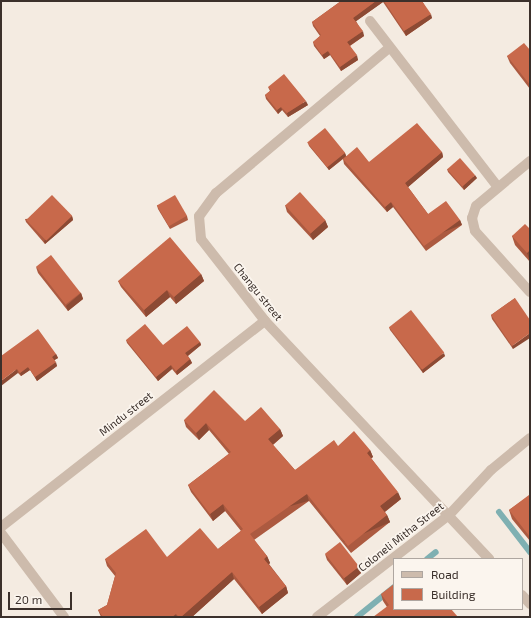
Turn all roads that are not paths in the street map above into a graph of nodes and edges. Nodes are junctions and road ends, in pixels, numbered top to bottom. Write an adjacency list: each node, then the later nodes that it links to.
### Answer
1 (370, 21): 2 (street)
2 (388, 48): 4 (street); 6 (street, Changu street)
3 (530, 162): 4 (street)
4 (498, 187): 5 (street)
5 (530, 292)
6 (265, 321): 8 (street, Changu street); 9 (street, Mindu street)
7 (530, 438): 8 (street, Coloneli Mitha Street)
8 (449, 515): 12 (street, Coloneli Mitha Street); 13 (street, Changu street)
9 (1, 527)
10 (1, 533): 16 (street)
11 (393, 558): 17 (street, Coloneli Mitha Street)
12 (393, 558)
13 (488, 558)
14 (523, 596): 15 (street)
15 (530, 604)
16 (64, 617)
17 (317, 617)

